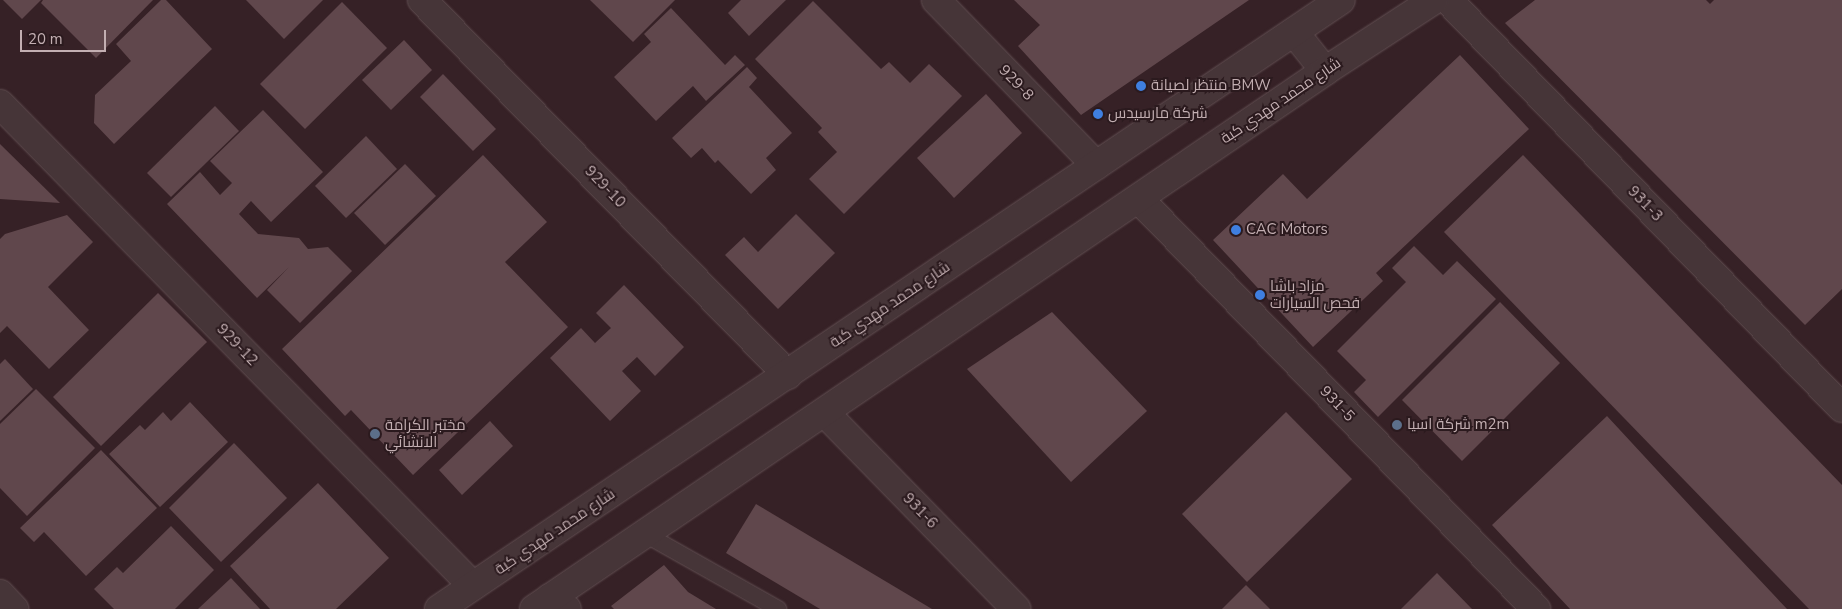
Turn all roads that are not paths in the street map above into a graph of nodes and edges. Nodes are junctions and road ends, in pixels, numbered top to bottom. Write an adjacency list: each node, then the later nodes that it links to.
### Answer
1 (422, 0): 11 (street, 929-10)
2 (936, 0): 9 (street, 929-8)
3 (1341, 0): 6 (street, شارع محمد مهدي كبة)
4 (1434, 0): 7 (street, شارع محمد مهدي كبة)
5 (1448, 0): 12 (street, 931-3)
6 (1294, 32): 7 (street); 9 (street, شارع محمد مهدي كبة)
7 (1324, 71): 10 (street, شارع محمد مهدي كبة)
8 (0, 104): 15 (street, 929-12)
9 (1096, 165): 11 (street, شارع محمد مهدي كبة)
10 (1139, 199): 13 (street, شارع محمد مهدي كبة); 22 (street, 931-5)
11 (788, 375): 15 (street, شارع محمد مهدي كبة)
12 (1842, 408)
13 (825, 413): 14 (street, شارع محمد مهدي كبة); 21 (street, 931-6)
14 (645, 534): 17 (street, شارع محمد مهدي كبة); 20 (lane)
15 (473, 586): 19 (street, شارع محمد مهدي كبة)
16 (0, 594): 18 (street)
17 (551, 605)
18 (14, 609)
19 (439, 609)
20 (778, 609)
21 (1016, 609)
22 (1536, 609)

